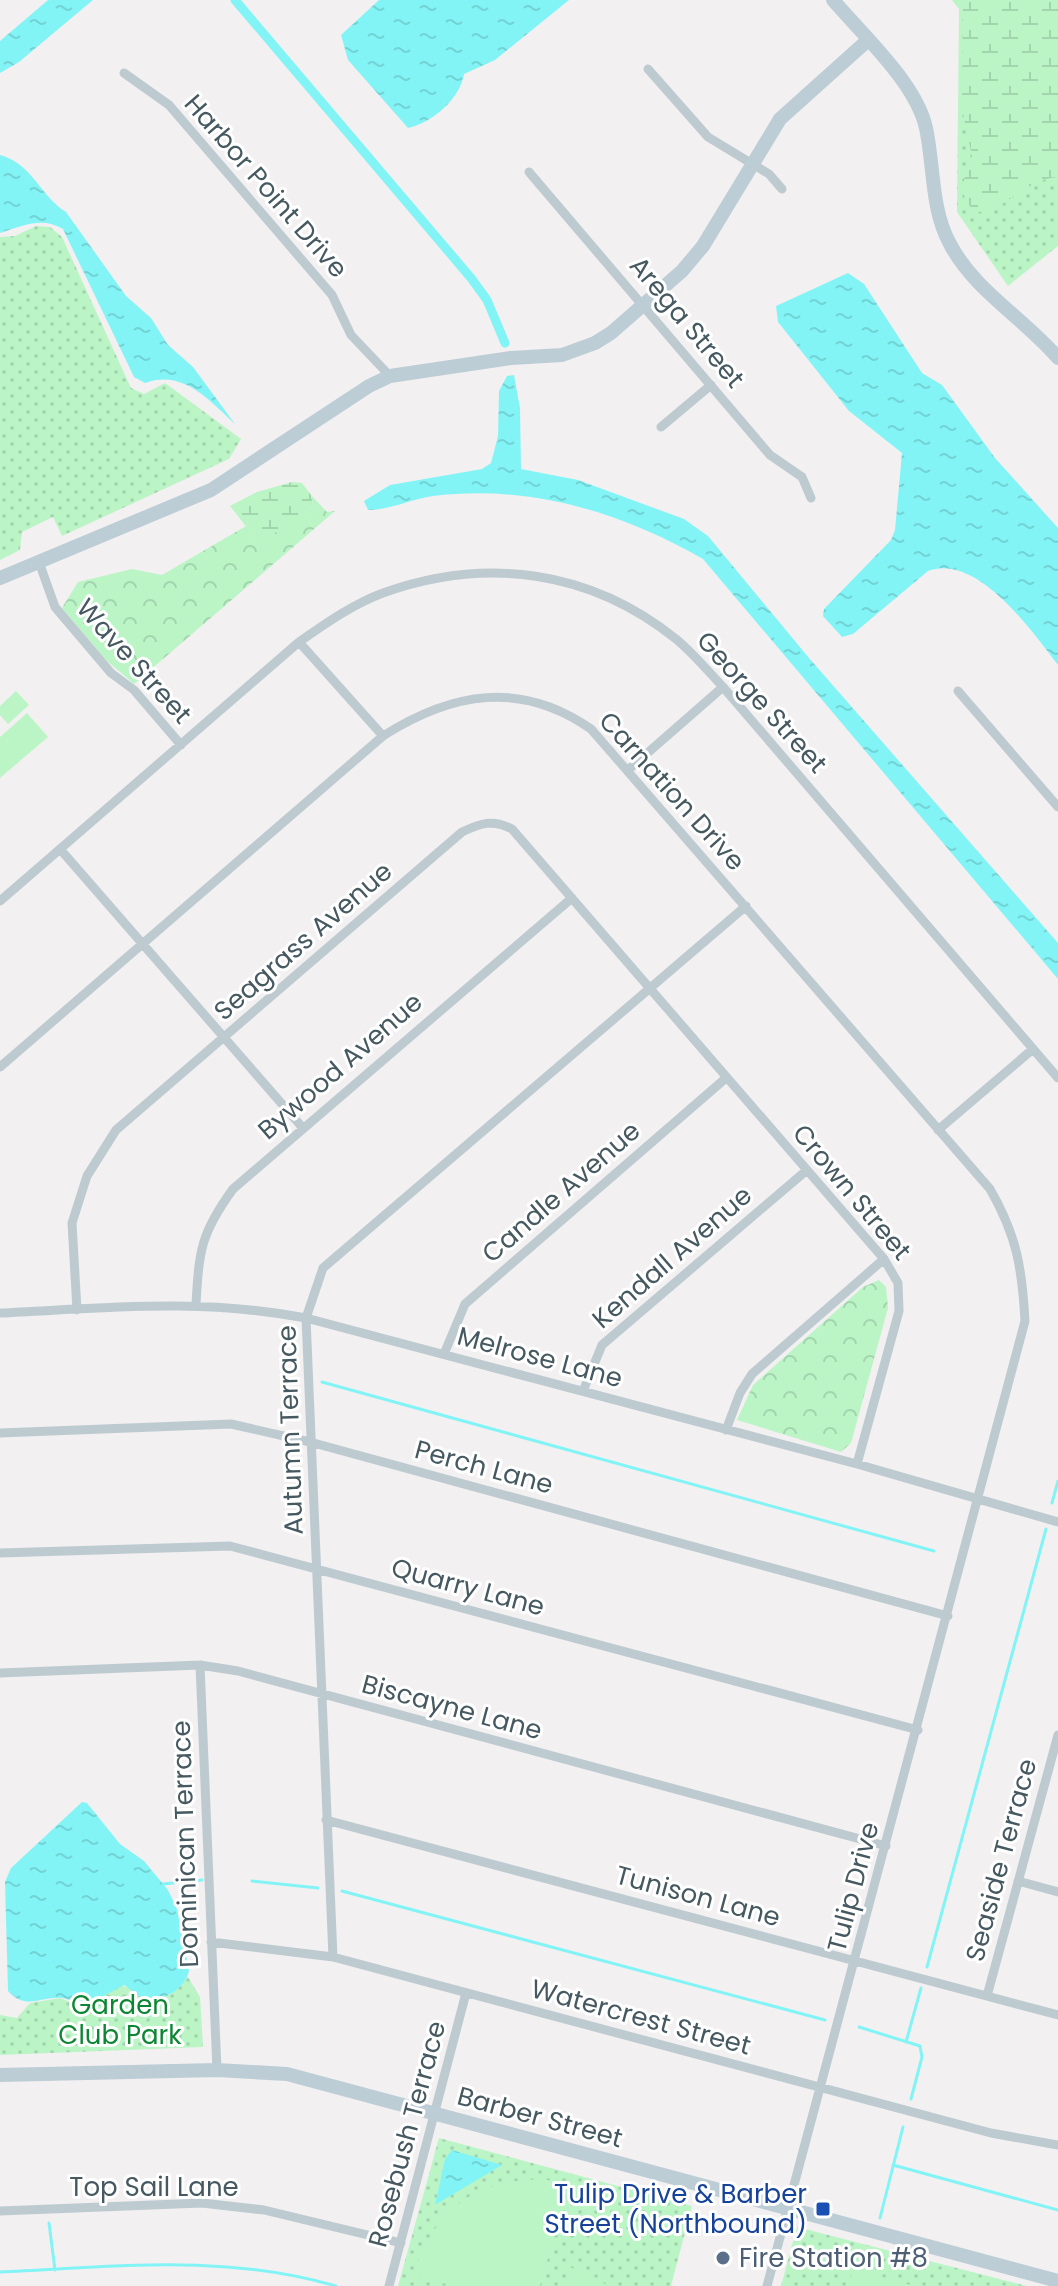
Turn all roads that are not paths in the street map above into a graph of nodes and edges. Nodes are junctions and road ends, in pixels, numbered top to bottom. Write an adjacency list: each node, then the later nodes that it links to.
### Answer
1 (833, 0): 2 (street)
2 (868, 40): 5 (street); 9 (street)
3 (648, 69): 5 (street)
4 (124, 73): 10 (street, Harbor Point Drive)
5 (751, 163): 7 (street); 8 (street)
6 (529, 172): 8 (street, Arega Street)
7 (782, 189)
8 (644, 305): 10 (street); 11 (street, Arega Street)
9 (1058, 358)
10 (390, 376): 14 (street)
11 (711, 385): 12 (street); 13 (street, Arega Street)
12 (661, 427)
13 (811, 498)
14 (39, 562): 15 (street); 20 (street, Wave Street)
15 (0, 578)
16 (299, 642): 17 (street, George Street); 19 (street); 20 (street, George Street)
17 (723, 687): 21 (street); 30 (street, George Street)
18 (958, 691): 22 (street)
19 (383, 736): 21 (street, Carnation Drive); 27 (street, Carnation Drive)
20 (181, 745): 23 (street, George Street)
21 (628, 770): 26 (street, Carnation Drive)
22 (1058, 807)
23 (60, 849): 25 (street, George Street); 27 (street)
24 (572, 898): 28 (street, Seagrass Avenue); 29 (street, Seagrass Avenue); 34 (street, Bywood Avenue)
25 (0, 901)
26 (746, 906): 28 (street, Autumn Terrace); 35 (street, Carnation Drive)
27 (142, 944): 29 (street); 31 (street, Carnation Drive)
28 (650, 988): 32 (street, Crown Street); 41 (street, Autumn Terrace)
29 (225, 1037): 34 (street); 39 (street, Seagrass Avenue)
30 (1033, 1049): 33 (street, George Street); 35 (street)
31 (0, 1067)
32 (726, 1078): 36 (street, Crown Street); 42 (street, Candle Avenue)
33 (1058, 1078)
34 (302, 1127): 38 (street, Bywood Avenue)
35 (938, 1130): 48 (street, Carnation Drive)
36 (807, 1170): 37 (street, Crown Street); 43 (street, Kendall Avenue)
37 (884, 1259): 44 (street); 47 (street, Crown Street)
38 (196, 1304): 39 (street, Melrose Lane); 41 (street, Melrose Lane)
39 (77, 1310): 40 (street, Melrose Lane)
40 (0, 1313)
41 (306, 1318): 42 (street, Melrose Lane); 46 (street, Autumn Terrace)
42 (444, 1354): 43 (street, Melrose Lane)
43 (583, 1391): 44 (street, Melrose Lane)
44 (726, 1430): 47 (street, Melrose Lane)
45 (0, 1433): 46 (street, Perch Lane)
46 (310, 1442): 51 (street, Autumn Terrace); 52 (street, Perch Lane)
47 (857, 1464): 48 (street, Melrose Lane)
48 (978, 1498): 49 (street, Melrose Lane); 52 (street, Tulip Drive)
49 (1058, 1522)
50 (0, 1553): 51 (street, Quarry Lane)
51 (316, 1568): 55 (street, Autumn Terrace); 56 (street, Quarry Lane)
52 (948, 1616): 56 (street, Tulip Drive)
53 (200, 1665): 54 (street, Biscayne Lane); 55 (street, Biscayne Lane); 63 (street, Dominican Terrace)
54 (0, 1673)
55 (320, 1694): 59 (street, Autumn Terrace); 60 (street, Biscayne Lane)
56 (918, 1730): 60 (street, Tulip Drive)
57 (1058, 1735): 58 (street, Seaside Terrace)
58 (1054, 1767): 61 (street, Seaside Terrace)
59 (326, 1820): 64 (street, Autumn Terrace); 65 (street, Tunison Lane)
60 (886, 1846): 65 (street, Tulip Drive)
61 (1018, 1881): 62 (street); 67 (street, Seaside Terrace)
62 (1058, 1892)
63 (211, 1942): 64 (street, Watercrest Street); 69 (street, Dominican Terrace)
64 (333, 1957): 66 (street, Watercrest Street)
65 (856, 1961): 67 (street, Tunison Lane); 71 (street, Tulip Drive)
66 (466, 1993): 71 (street, Watercrest Street); 72 (street, Rosebush Terrace)
67 (987, 1996): 68 (street, Tunison Lane)
68 (1058, 2015)
69 (217, 2070): 70 (street, Barber Street); 72 (street, Barber Street)
70 (0, 2075)
71 (820, 2087): 73 (street, Watercrest Street); 74 (street, Tulip Drive)
72 (437, 2114): 74 (street, Barber Street); 76 (street, Rosebush Terrace)
73 (1058, 2145)
74 (788, 2206): 77 (street, Barber Street); 80 (street, Tulip Drive)
75 (0, 2211): 76 (street, Top Sail Lane)
76 (401, 2243): 79 (street, Rosebush Terrace)
77 (1036, 2280): 78 (street, Barber Street)
78 (1058, 2281)
79 (389, 2286)
80 (767, 2286)

